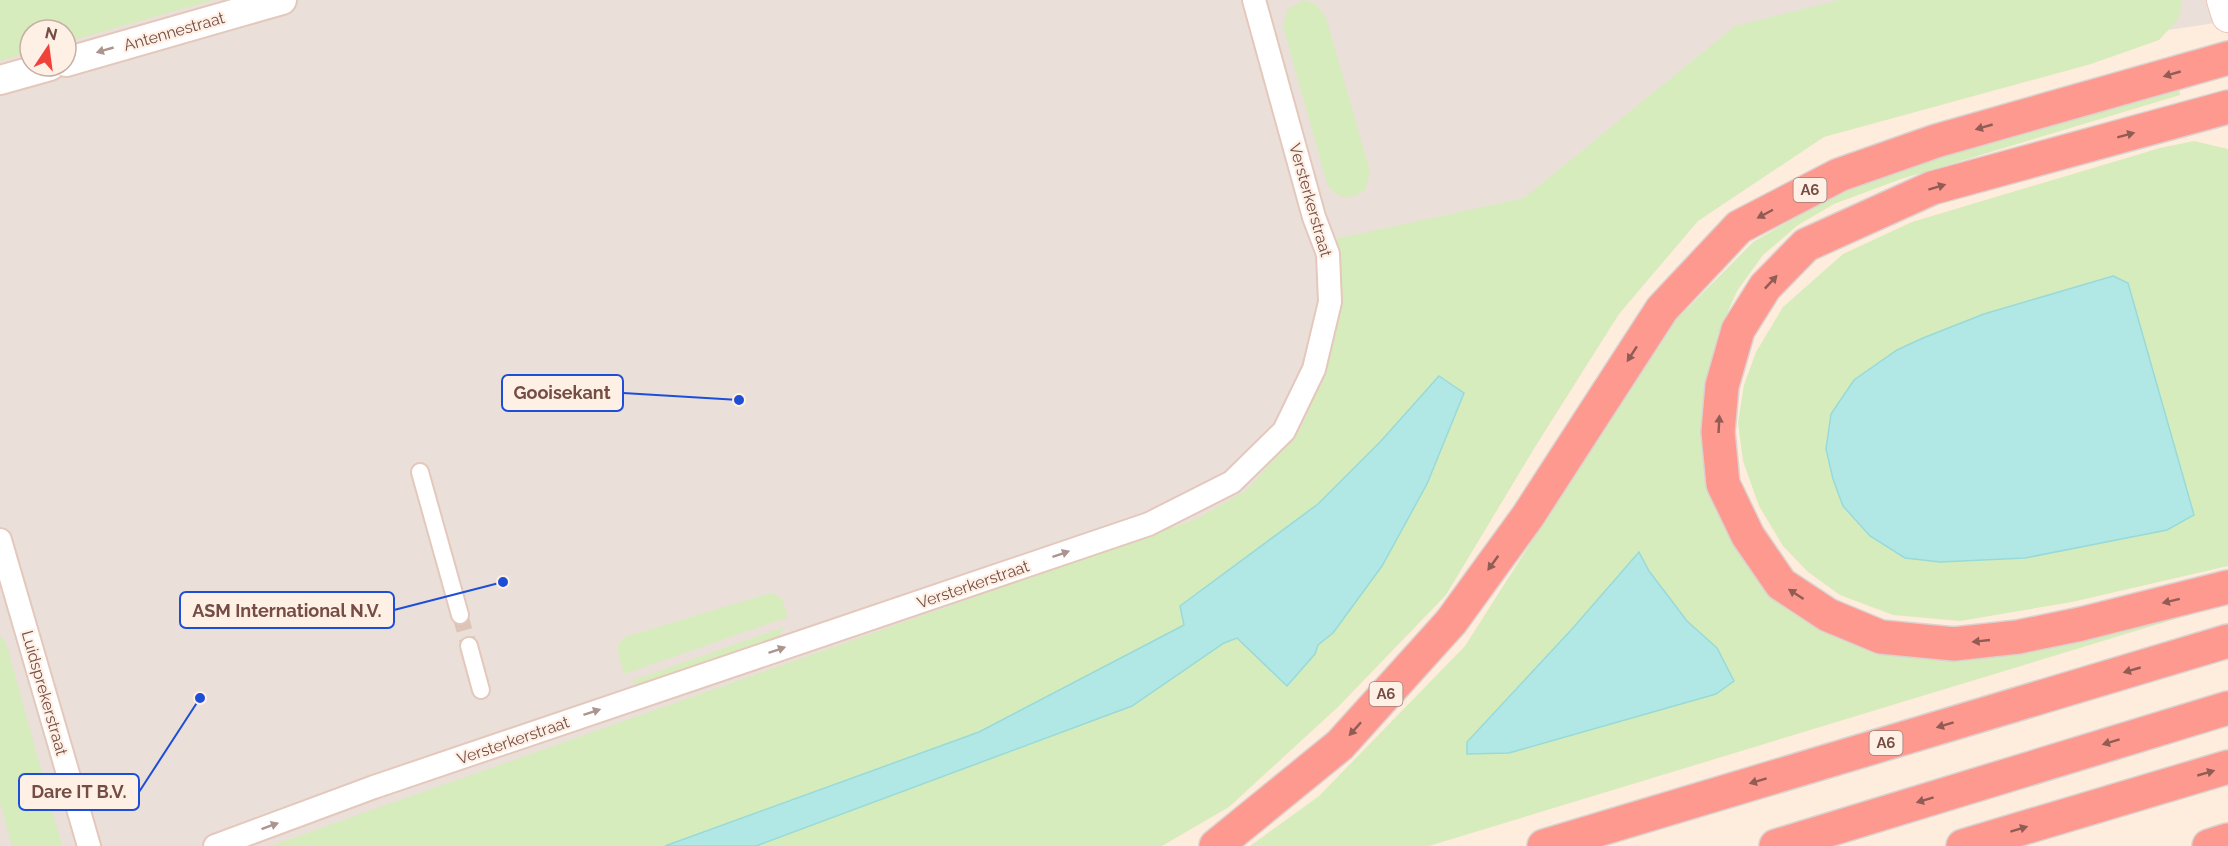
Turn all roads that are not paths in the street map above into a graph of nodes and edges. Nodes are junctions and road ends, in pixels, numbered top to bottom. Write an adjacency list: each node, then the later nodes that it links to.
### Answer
1 (282, 0): 6 (street, Antennestraat, one-way to 6)
2 (1254, 0): 21 (street, Versterkerstraat, one-way to 2)
3 (2223, 0): 4 (main road)
4 (2228, 16)
5 (2228, 58): 22 (highway, A6, one-way to 22)
6 (78, 59)
7 (18, 75): 8 (street)
8 (0, 80)
9 (2228, 107): 12 (highway, one-way to 9)
10 (420, 472): 13 (street)
11 (0, 540): 20 (street, Luidsprekerstraat)
12 (2228, 587)
13 (460, 615)
14 (2228, 641): 23 (highway, A6, one-way to 23)
15 (469, 646): 16 (street)
16 (481, 690)
17 (2228, 708): 24 (highway, one-way to 24)
18 (2228, 767): 25 (highway, one-way to 18)
19 (2228, 840): 26 (highway)
20 (89, 846)
21 (215, 846)
22 (1216, 846)
23 (1544, 846)
24 (1776, 846)
25 (1963, 846)
26 (2209, 846)

